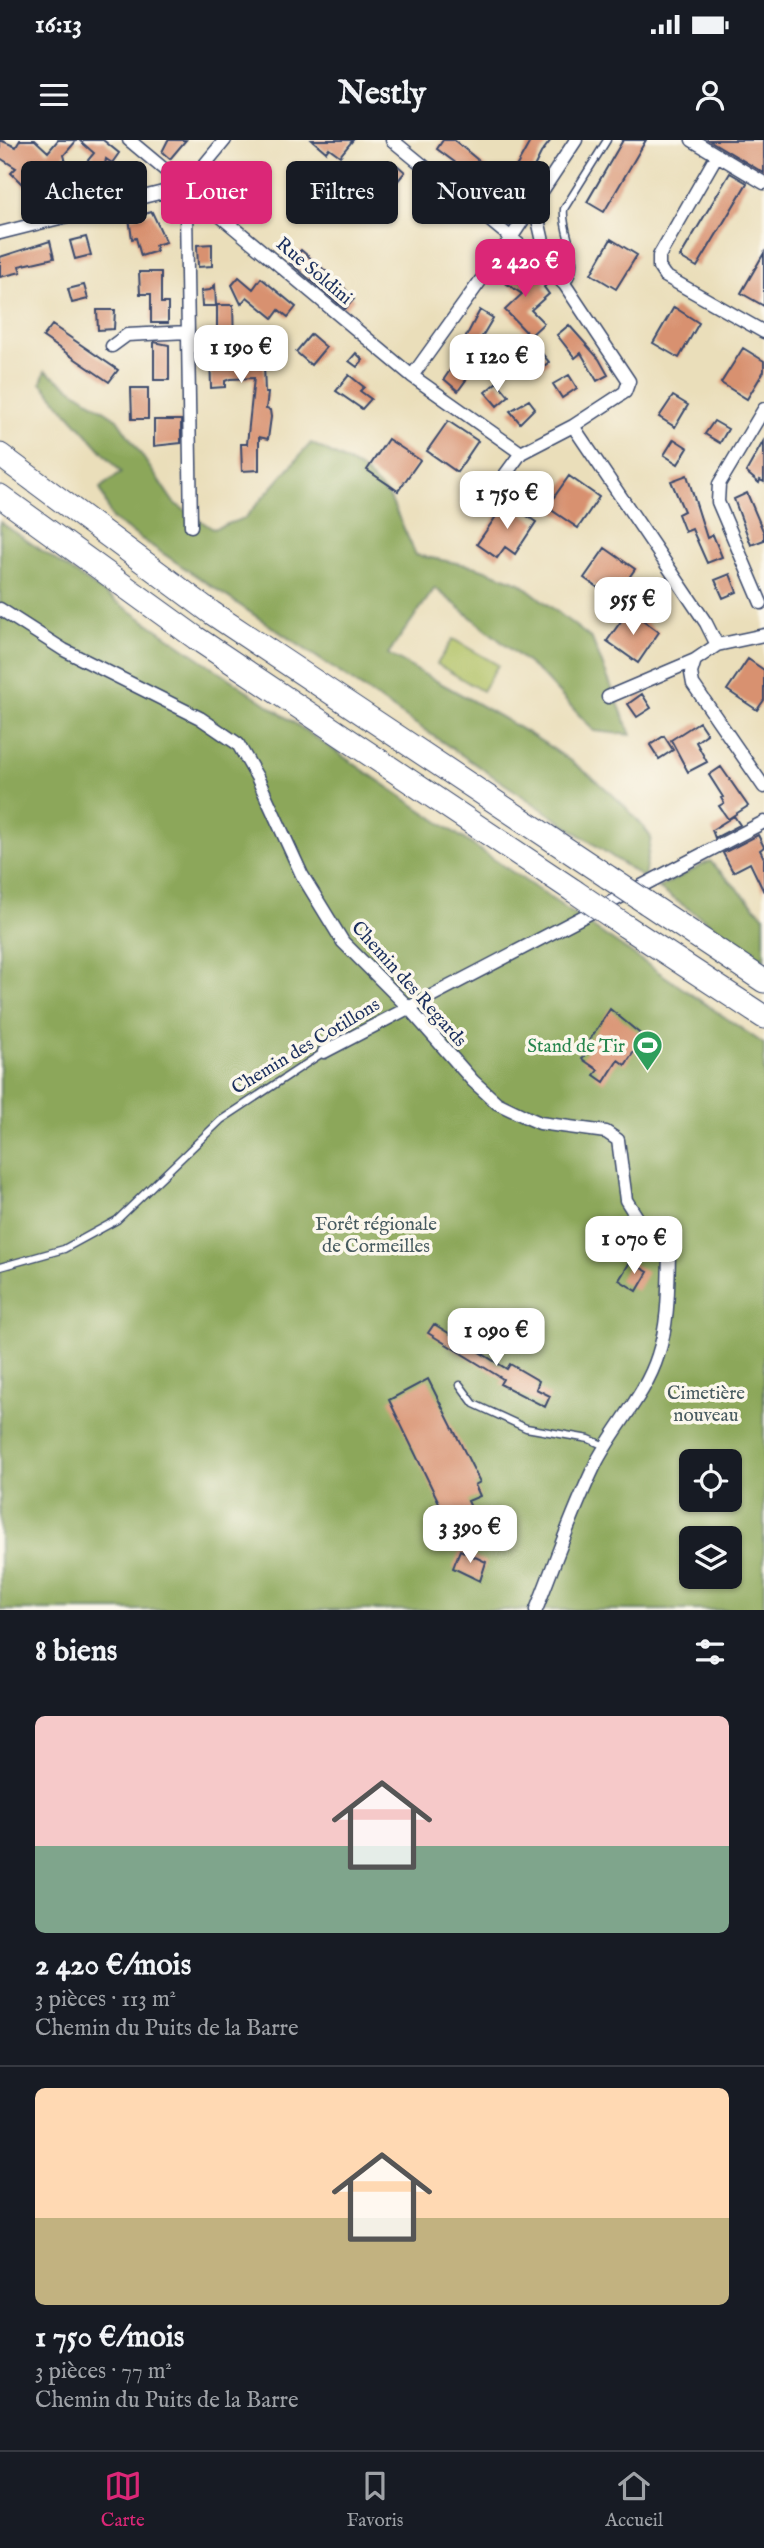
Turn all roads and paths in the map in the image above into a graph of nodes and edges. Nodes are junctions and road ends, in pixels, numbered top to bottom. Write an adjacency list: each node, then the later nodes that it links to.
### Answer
1 (128, 140): 9 (street, Rue Soldini)
2 (225, 140): 8 (street)
3 (392, 140): 18 (street)
4 (576, 140): 10 (street)
5 (607, 140): 20 (lane)
6 (692, 140): 7 (street)
7 (717, 155): 11 (street); 22 (street)
8 (208, 161)
9 (161, 166)
10 (550, 178)
11 (764, 183)
12 (161, 193): 17 (street)
13 (186, 224): 21 (street)
14 (230, 224): 24 (street, Rue Soldini)
15 (520, 224): 18 (street)
16 (539, 224): 19 (street)
17 (0, 233)
18 (511, 238): 19 (street); 24 (street)
19 (549, 269): 20 (street)
20 (565, 285): 26 (street)
21 (188, 332): 23 (street); 31 (street)
22 (764, 332)
23 (113, 346)
24 (412, 376): 27 (street, Rue Soldini)
25 (764, 409): 32 (street)
26 (573, 426): 27 (street); 35 (street)
27 (521, 453): 30 (street)
28 (0, 455): 40 (highway, bridge)
29 (0, 496): 42 (highway, bridge)
30 (483, 505)
31 (191, 526)
32 (761, 603)
33 (0, 608): 41 (street, Chemin des Regards)
34 (764, 635): 35 (street)
35 (718, 645): 36 (street)
36 (695, 660): 37 (street); 38 (street)
37 (608, 697)
38 (764, 787)
39 (764, 822): 41 (street, Chemin des Cotillons)
40 (764, 981)
41 (407, 1006): 43 (street, Chemin des Cotillons); 46 (street, Chemin des Regards)
42 (764, 1017)
43 (324, 1052): 44 (lane, Chemin des Cotillons)
44 (0, 1267)
45 (460, 1385): 46 (lane)
46 (606, 1447): 47 (street)
47 (536, 1610)

